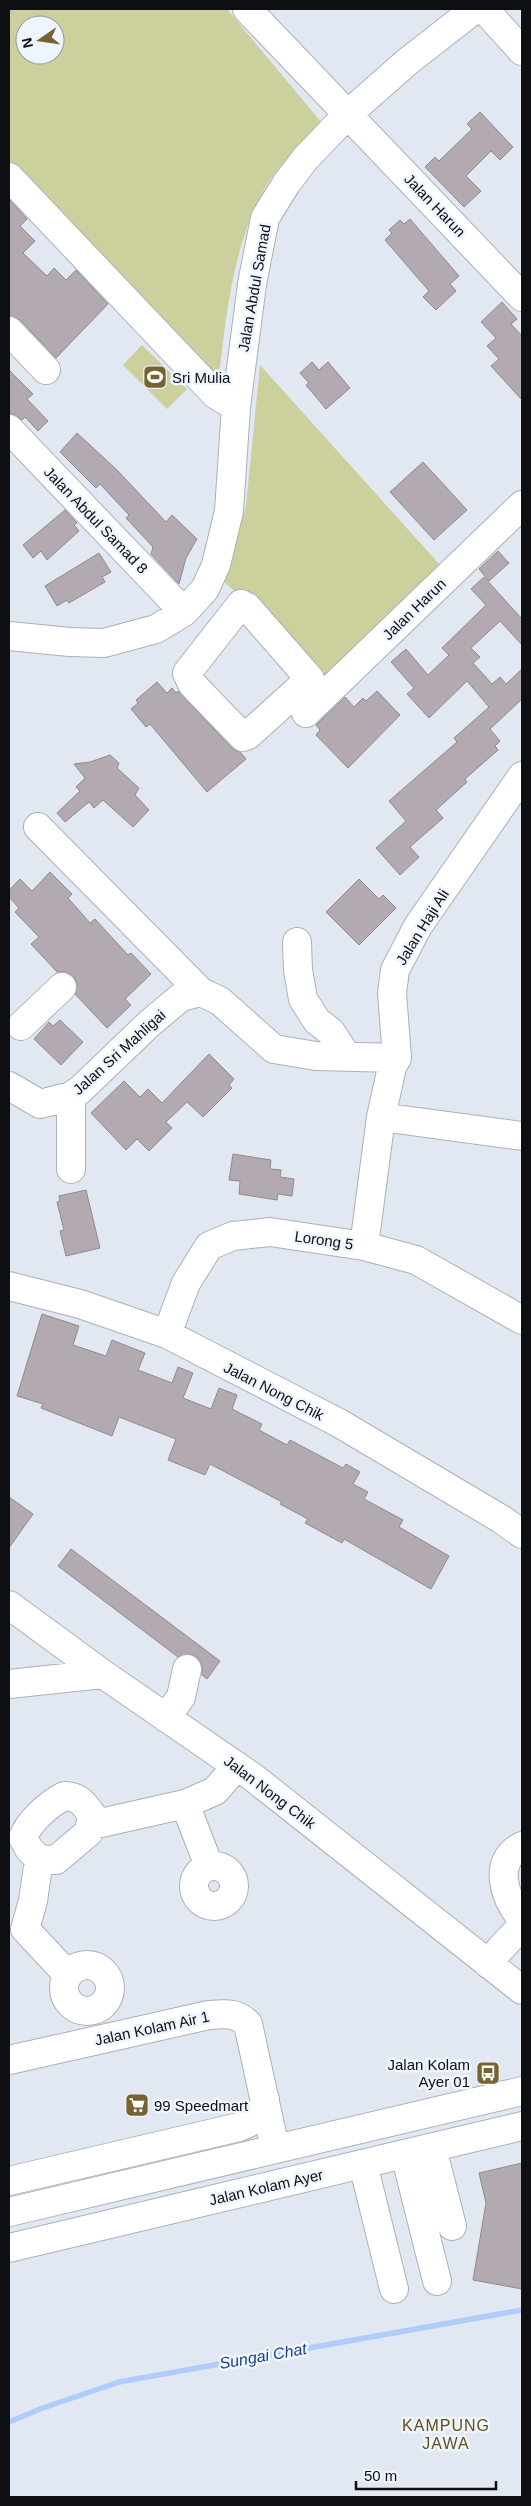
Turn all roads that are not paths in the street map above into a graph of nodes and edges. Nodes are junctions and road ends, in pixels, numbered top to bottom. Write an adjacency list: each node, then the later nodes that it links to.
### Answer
1 (247, 9): 5 (street, Jalan Harun)
2 (475, 9): 5 (street, Jalan Abdul Samad)
3 (484, 9): 4 (street)
4 (522, 51)
5 (348, 114): 7 (street, Jalan Harun); 10 (street, Jalan Abdul Samad)
6 (9, 177): 10 (street)
7 (522, 297)
8 (9, 331): 9 (street)
9 (46, 370)
10 (236, 407): 13 (street, Jalan Abdul Samad)
11 (9, 429): 14 (street, Jalan Abdul Samad 8)
12 (522, 505): 17 (street, Jalan Harun)
13 (205, 589): 14 (street, Jalan Abdul Samad); 15 (street)
14 (184, 612): 16 (street, Jalan Abdul Samad)
15 (234, 613): 15 (street)
16 (9, 636)
17 (306, 713)
18 (522, 776): 25 (street, Jalan Haji Ali)
19 (38, 827): 22 (street)
20 (297, 942): 24 (street)
21 (62, 987): 23 (street)
22 (201, 992): 24 (street); 27 (street, Jalan Sri Mahligai)
23 (13, 1024)
24 (346, 1055): 25 (street)
25 (397, 1058): 28 (street, Jalan Haji Ali)
26 (9, 1086): 27 (street, Jalan Sri Mahligai)
27 (71, 1096): 30 (street)
28 (381, 1117): 29 (street); 31 (street, Jalan Haji Ali)
29 (522, 1136)
30 (71, 1169)
31 (364, 1246): 33 (street, Lorong 5); 34 (street, Lorong 5)
32 (9, 1286): 34 (street, Jalan Nong Chik)
33 (522, 1320)
34 (167, 1334): 35 (street, Jalan Nong Chik)
35 (522, 1534)
36 (9, 1605): 38 (street, Jalan Nong Chik)
37 (186, 1669): 40 (street)
38 (103, 1674): 39 (street); 40 (street, Jalan Nong Chik)
39 (9, 1684)
40 (166, 1718): 41 (street, Jalan Nong Chik)
41 (237, 1766): 42 (street); 50 (street, Jalan Nong Chik)
42 (185, 1804): 43 (street); 46 (street)
43 (92, 1825): 45 (street); 45 (street)
44 (522, 1846): 47 (street)
45 (39, 1859): 49 (street)
46 (209, 1866)
47 (522, 1919)
48 (522, 1926): 50 (street)
49 (17, 1931): 51 (street)
50 (488, 1964): 52 (street, Jalan Nong Chik)
51 (68, 1975)
52 (522, 1990)
53 (9, 2060): 55 (street, Jalan Kolam Air 1)
54 (522, 2091): 57 (street)
55 (265, 2099): 57 (street, Jalan Kolam Air 1); 61 (street)
56 (522, 2126): 58 (street, Jalan Kolam Ayer)
57 (275, 2148): 62 (street)
58 (432, 2148): 59 (street, Jalan Kolam Ayer); 63 (street)
59 (405, 2154): 60 (street, Jalan Kolam Ayer); 65 (street)
60 (363, 2164): 64 (street, Jalan Kolam Ayer); 66 (street)
61 (9, 2181)
62 (9, 2212)
63 (452, 2226)
64 (9, 2248)
65 (437, 2281)
66 (394, 2290)

